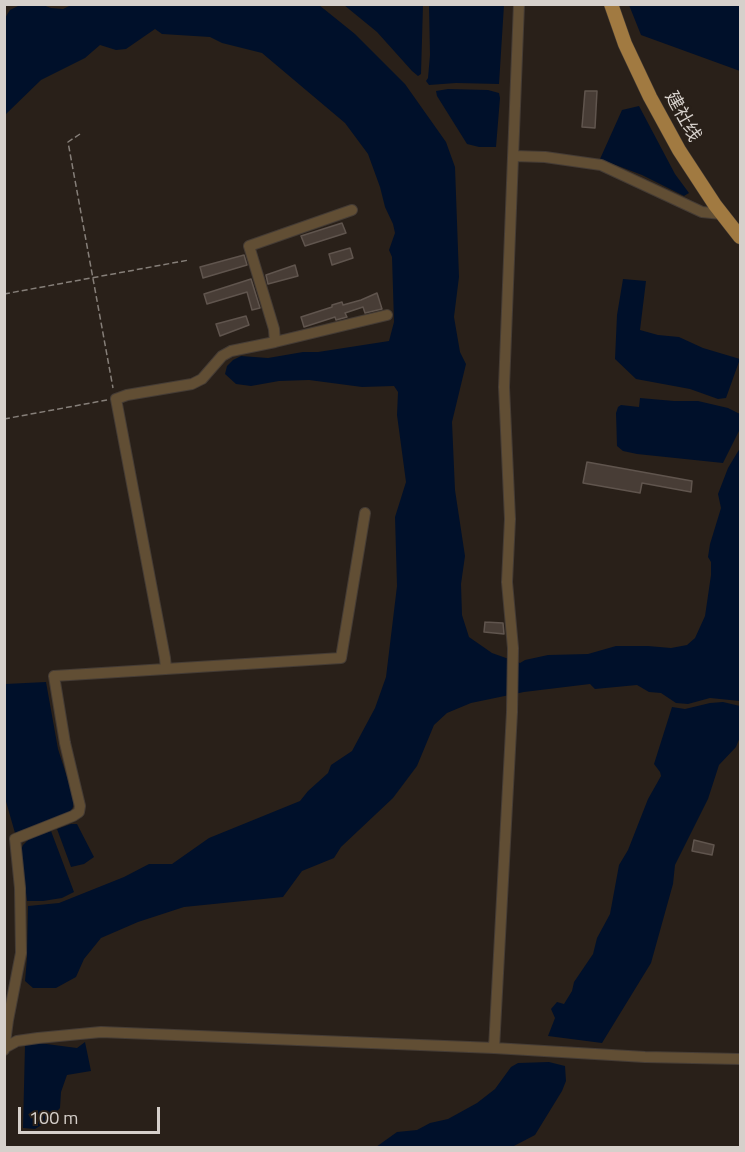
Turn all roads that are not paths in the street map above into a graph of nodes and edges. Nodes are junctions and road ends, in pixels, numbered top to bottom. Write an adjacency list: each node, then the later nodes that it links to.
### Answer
1 (519, 4): 3 (street)
2 (611, 4): 5 (main road, 建社线)
3 (514, 156): 5 (street); 12 (street)
4 (352, 210): 8 (street)
5 (722, 214): 6 (main road, 建社线)
6 (741, 237)
7 (387, 315): 8 (street)
8 (275, 342): 10 (street)
9 (366, 513): 10 (street)
10 (165, 669): 11 (street)
11 (5, 1048): 12 (street)
12 (495, 1048): 13 (street)
13 (741, 1059)

